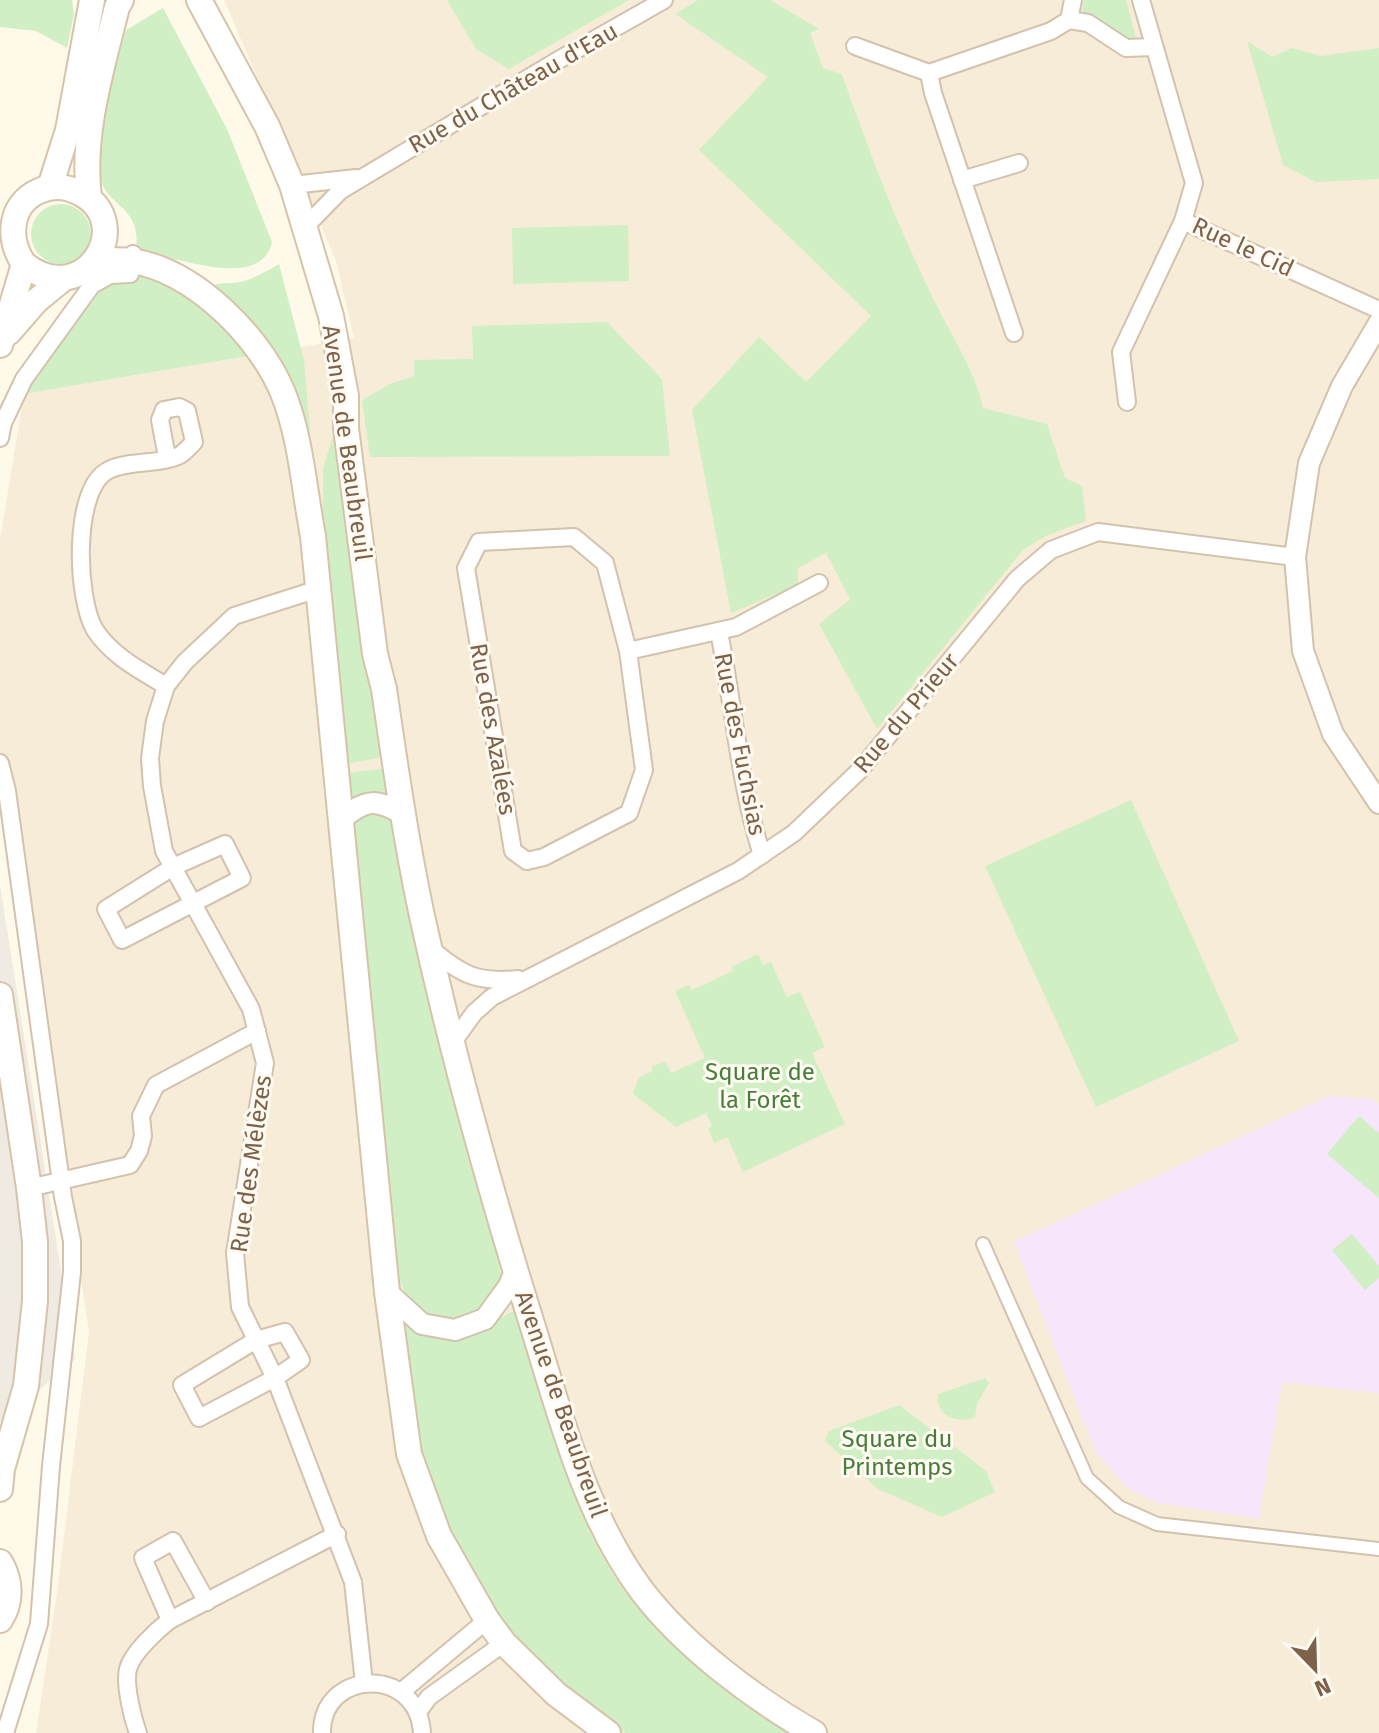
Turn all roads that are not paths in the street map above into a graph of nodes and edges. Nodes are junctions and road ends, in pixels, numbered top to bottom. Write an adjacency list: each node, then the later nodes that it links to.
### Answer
1 (92, 0): 15 (main road)
2 (121, 0): 16 (main road)
3 (199, 0): 14 (main road, Avenue de Beaubreuil)
4 (664, 0): 12 (street, Rue du Château d'Eau)
5 (1073, 0): 7 (street)
6 (1141, 0): 9 (street, Rue le Cid)
7 (1069, 20): 9 (street); 10 (street)
8 (855, 46): 10 (street)
9 (1154, 47): 18 (street, Rue le Cid)
10 (929, 73): 13 (street)
11 (1019, 163): 13 (street)
12 (361, 177): 14 (street); 19 (street, Rue du Château d'Eau)
13 (962, 180): 26 (street)
14 (292, 185): 19 (main road, Avenue de Beaubreuil)
15 (50, 187): 16 (main road); 17 (main road)
16 (89, 197): 22 (main road)
17 (10, 211): 20 (main road)
18 (1183, 221): 24 (street, Rue le Cid); 28 (street)
19 (304, 228): 39 (main road, Avenue de Beaubreuil)
20 (13, 248): 23 (main road); 27 (main road)
21 (133, 258): 22 (main road, Avenue de Beaubreuil); 29 (street); 33 (main road, Avenue de Beaubreuil)
22 (96, 260): 23 (main road)
23 (63, 279): 27 (main road)
24 (1379, 310)
25 (1379, 323): 31 (street)
26 (1014, 333)
27 (1, 342)
28 (1127, 402)
29 (0, 438)
30 (167, 457): 36 (street)
31 (1295, 557): 38 (street); 41 (street, Rue du Prieur)
32 (819, 583): 34 (street)
33 (318, 589): 36 (street, Rue des Mélèzes); 40 (main road, Avenue de Beaubreuil)
34 (719, 632): 35 (street); 41 (street, Rue des Fuchsias)
35 (628, 651): 35 (street, Rue des Azalées)
36 (166, 686): 42 (street, Rue des Mélèzes)
37 (0, 763): 49 (street)
38 (1379, 803)
39 (404, 815): 40 (street); 44 (main road, Avenue de Beaubreuil)
40 (342, 819): 53 (main road, Avenue de Beaubreuil)
41 (762, 855): 45 (street, Rue du Prieur)
42 (173, 867): 43 (street, Rue des Mélèzes); 43 (street); 43 (street)
43 (194, 905): 47 (street, Rue des Mélèzes)
44 (431, 949): 45 (street, Rue du Prieur); 48 (main road, Avenue de Beaubreuil)
45 (527, 978): 48 (street, Rue du Prieur)
46 (0, 995): 50 (main road)
47 (257, 1031): 49 (street); 54 (street, Rue des Mélèzes)
48 (453, 1042): 52 (main road, Avenue de Beaubreuil)
49 (62, 1182): 50 (street); 68 (street)
50 (29, 1188): 56 (main road)
51 (983, 1244): 58 (street)
52 (515, 1271): 53 (street, Avenue de Beaubreuil); 73 (main road, Avenue de Beaubreuil)
53 (387, 1292): 63 (main road, Avenue de Beaubreuil)
54 (256, 1340): 55 (street, Rue des Mélèzes); 55 (street); 55 (street)
55 (275, 1378): 57 (street, Rue des Mélèzes)
56 (1, 1477)
57 (337, 1534): 60 (street); 65 (street, Rue des Mélèzes)
58 (1379, 1549)
59 (0, 1562): 61 (main road)
60 (207, 1602): 62 (street); 62 (street)
61 (0, 1620)
62 (170, 1620): 69 (street)
63 (487, 1620): 64 (main road, Avenue de Beaubreuil); 66 (street)
64 (504, 1643): 67 (street); 72 (main road, Avenue de Beaubreuil)
65 (364, 1683): 66 (street); 70 (street)
66 (401, 1692): 67 (street)
67 (418, 1712): 71 (street)
68 (5, 1733)
69 (138, 1733)
70 (322, 1733)
71 (422, 1733)
72 (608, 1733)
73 (814, 1733)

